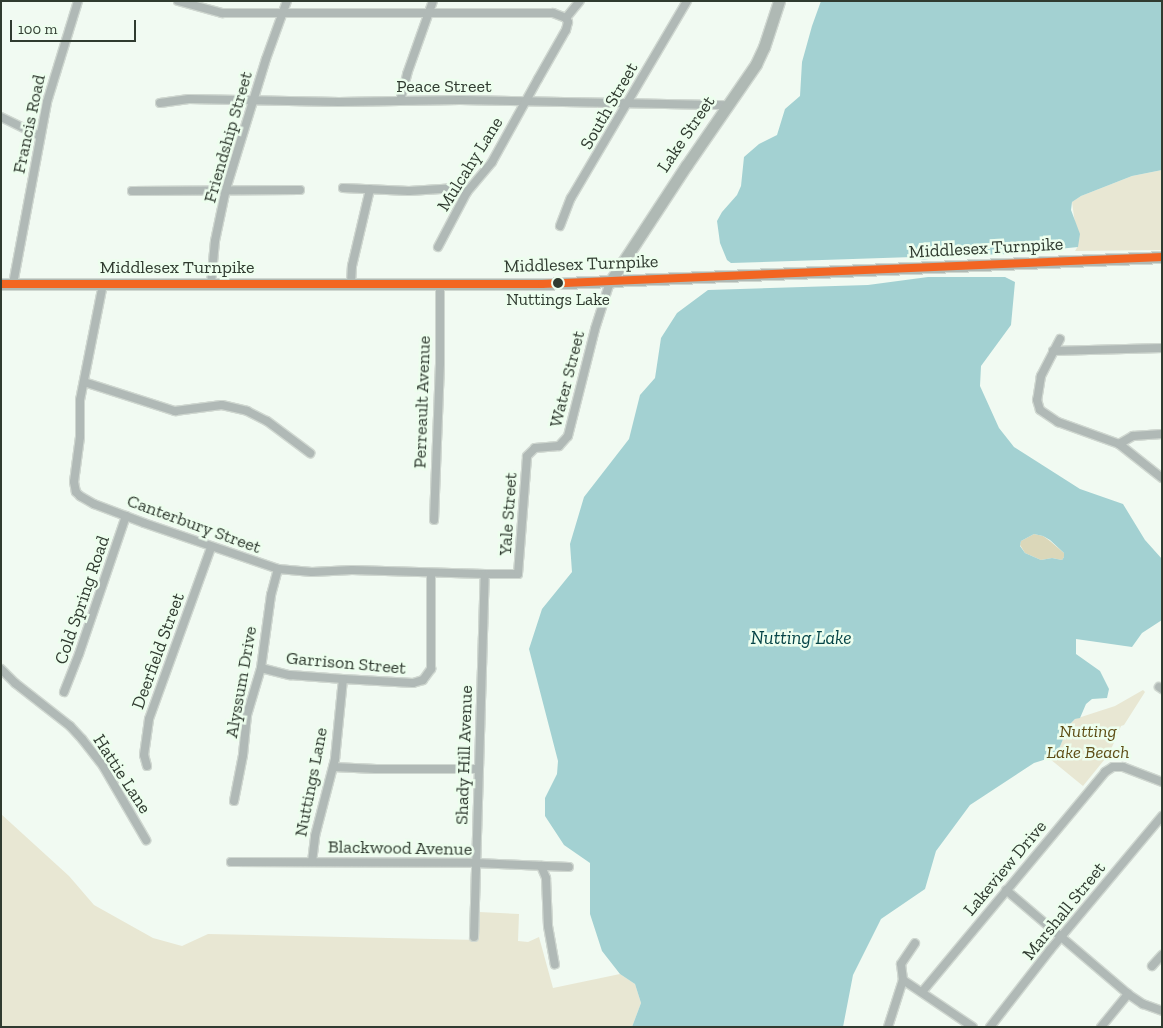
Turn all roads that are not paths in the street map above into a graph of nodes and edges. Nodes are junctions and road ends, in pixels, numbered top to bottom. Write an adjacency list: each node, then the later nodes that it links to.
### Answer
1 (78, 1): 18 (street, Francis Road)
2 (178, 1): 9 (street)
3 (287, 1): 9 (street, Friendship Street)
4 (433, 1): 8 (street)
5 (580, 1): 10 (street)
6 (686, 1): 15 (street, South Street)
7 (779, 1): 16 (main road, Lake Street)
8 (429, 12): 9 (street); 10 (street); 12 (street)
9 (282, 14): 11 (street, Friendship Street)
10 (566, 18): 13 (street, Mulcahy Lane)
11 (253, 100): 12 (street, Peace Street); 14 (street, Peace Street); 21 (street, Friendship Street)
12 (400, 101): 13 (street, Peace Street)
13 (526, 102): 15 (street, Peace Street); 24 (street, Mulcahy Lane)
14 (160, 103)
15 (628, 104): 16 (street, Peace Street); 25 (street, South Street)
16 (728, 105): 28 (main road, Lake Street)
17 (1, 117): 18 (street)
18 (40, 136): 30 (street, Francis Road)
19 (343, 188): 20 (street)
20 (370, 189): 24 (street); 33 (street)
21 (226, 190): 22 (street); 23 (street); 32 (street, Friendship Street)
22 (300, 190)
23 (132, 191)
24 (467, 192): 26 (street, Mulcahy Lane)
25 (560, 226)
26 (438, 247)
27 (1162, 257): 28 (main road, Middlesex Turnpike)
28 (610, 282): 34 (main road, Middlesex Turnpike); 42 (street, Water Street)
29 (1, 284): 30 (main road, Middlesex Turnpike)
30 (13, 284): 31 (main road, Middlesex Turnpike)
31 (103, 284): 32 (main road, Middlesex Turnpike); 38 (street, Canterbury Street)
32 (211, 284): 33 (main road, Middlesex Turnpike)
33 (351, 284): 34 (main road, Middlesex Turnpike)
34 (440, 284): 45 (street, Perreault Avenue)
35 (1060, 339): 37 (street)
36 (1162, 348): 37 (street)
37 (1053, 351): 40 (street)
38 (84, 382): 41 (street); 44 (street, Canterbury Street)
39 (1162, 434): 40 (street)
40 (1119, 444): 43 (street)
41 (310, 453)
42 (527, 456): 50 (street, Yale Street)
43 (1162, 478)
44 (126, 516): 46 (street, Canterbury Street); 54 (street, Cold Spring Road)
45 (434, 520)
46 (211, 548): 47 (street, Canterbury Street); 55 (street, Deerfield Street)
47 (278, 569): 48 (street, Canterbury Street); 51 (street, Alyssum Drive)
48 (431, 573): 49 (street, Canterbury Street); 53 (street, Garrison Street)
49 (486, 574): 50 (street, Canterbury Street); 57 (street, Shady Hill Avenue)
50 (518, 574)
51 (261, 668): 53 (street, Garrison Street); 59 (street, Alyssum Drive)
52 (1, 669): 61 (street, Hattie Lane)
53 (343, 679): 56 (street, Nuttings Lane)
54 (64, 692)
55 (147, 766)
56 (332, 767): 57 (street); 63 (street, Nuttings Lane)
57 (478, 769): 64 (street, Shady Hill Avenue)
58 (1162, 782): 67 (street, Lakeview Drive)
59 (234, 801)
60 (1162, 816): 68 (street, Marshall Street)
61 (146, 840)
62 (231, 862): 63 (street, Blackwood Avenue)
63 (312, 862): 64 (street, Blackwood Avenue)
64 (475, 863): 65 (street, Blackwood Avenue); 69 (street, Shady Hill Avenue)
65 (541, 866): 66 (street, Blackwood Avenue); 72 (street)
66 (569, 867)
67 (1006, 890): 68 (street); 75 (street, Lakeview Drive)
68 (1062, 936): 76 (street); 80 (street, Marshall Street)
69 (474, 937)
70 (915, 943): 74 (street)
71 (1162, 955): 73 (street)
72 (555, 964)
73 (1152, 966)
74 (903, 980): 75 (street); 78 (street)
75 (922, 992): 79 (street)
76 (1128, 994): 77 (street); 81 (street)
77 (1162, 1011)
78 (888, 1027)
79 (973, 1027)
80 (990, 1027)
81 (1101, 1027)

